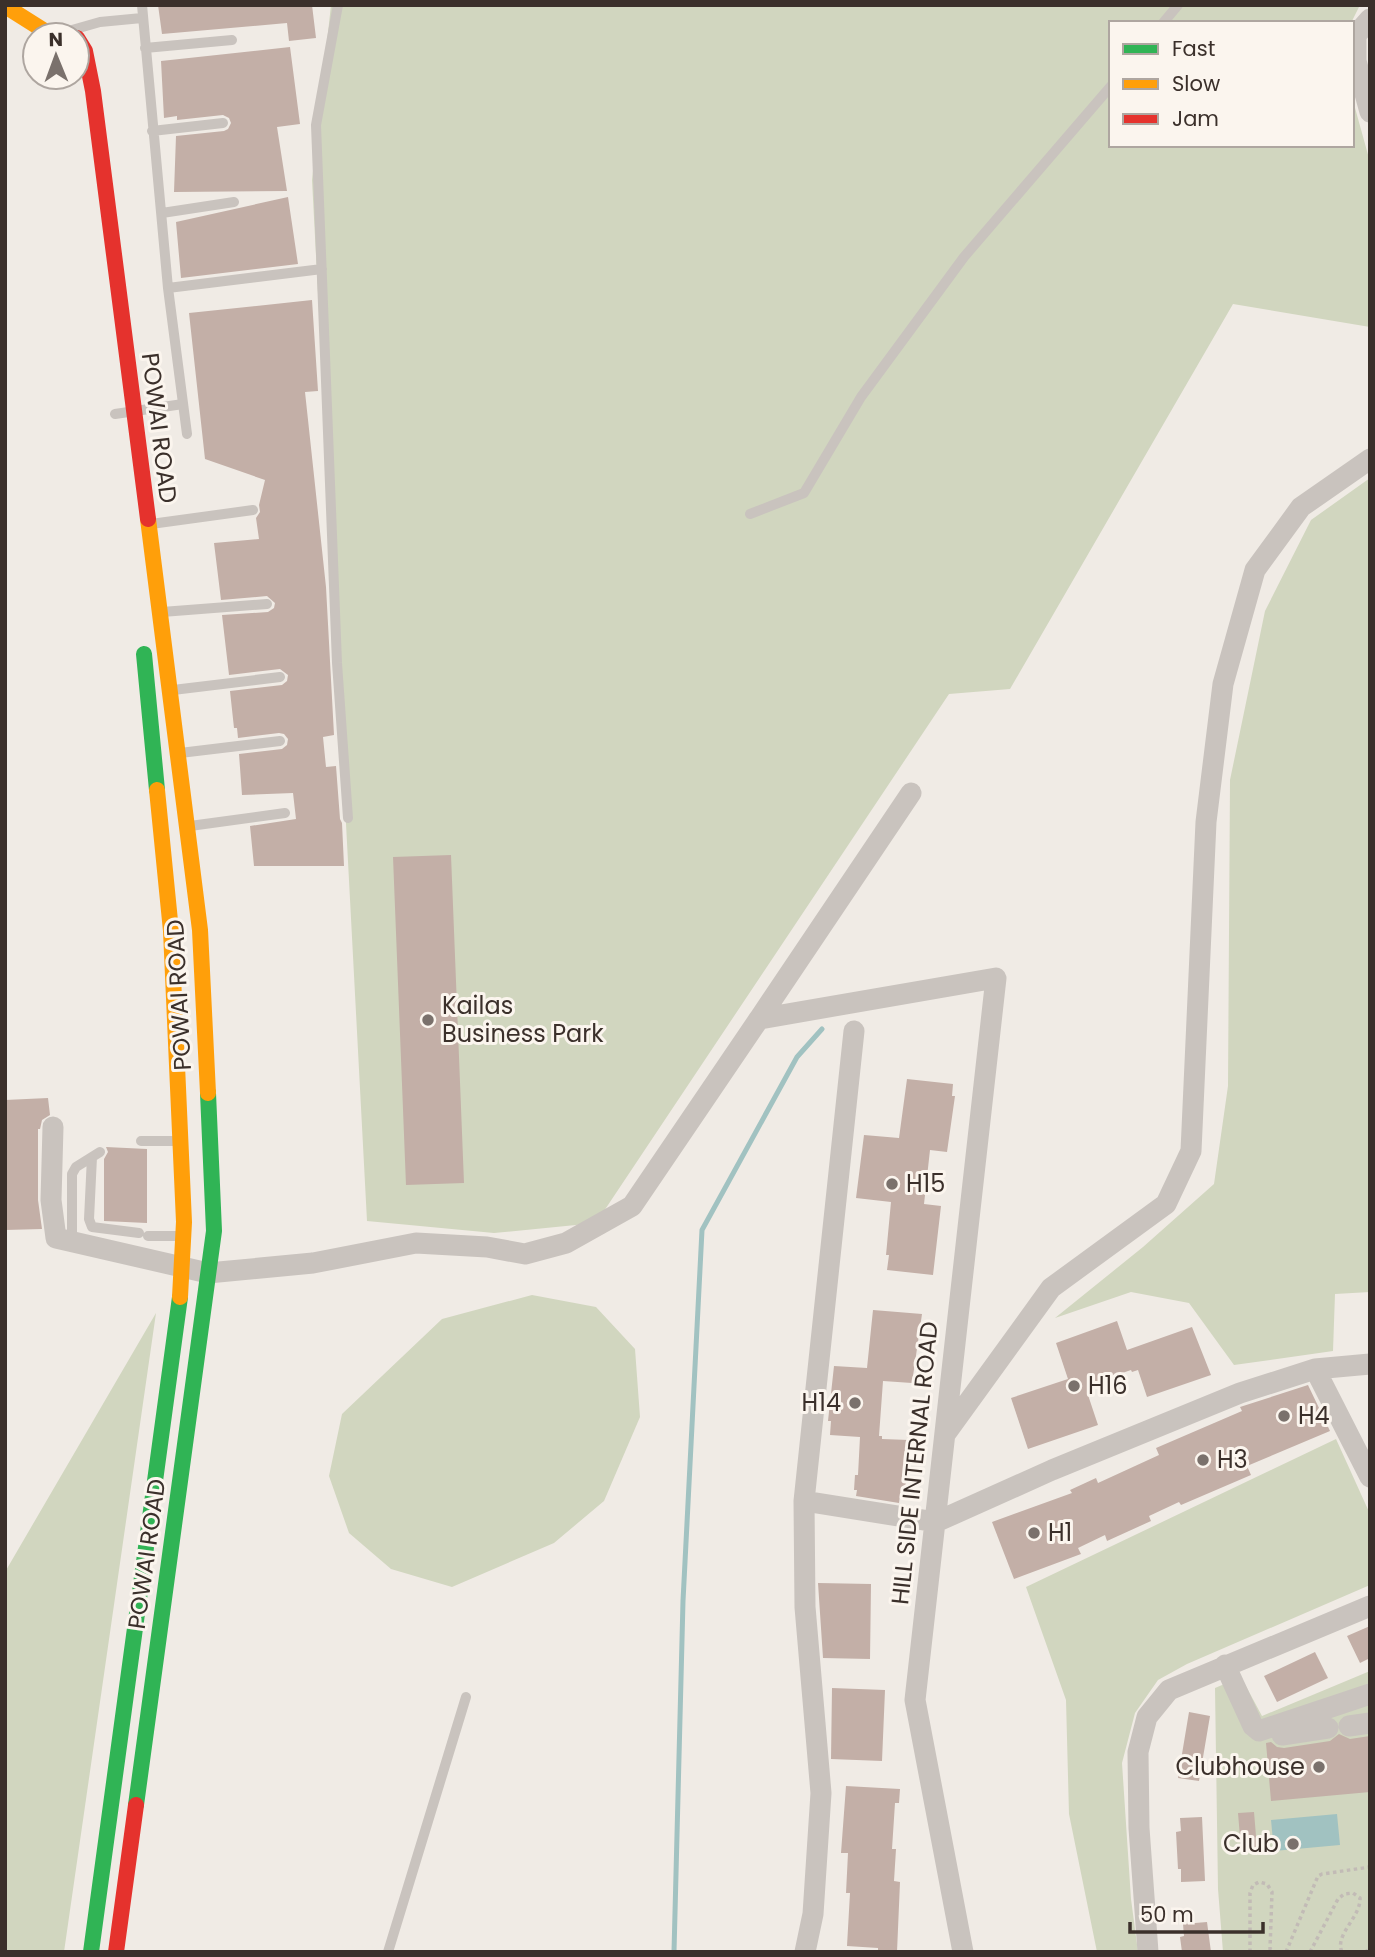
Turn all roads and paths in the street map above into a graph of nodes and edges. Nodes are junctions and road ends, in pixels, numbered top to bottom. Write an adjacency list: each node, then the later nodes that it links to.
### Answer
1 (142, 5): 5 (lane)
2 (338, 5): 21 (lane)
3 (1178, 5): 8 (lane)
4 (5, 6): 7 (main road)
5 (142, 18): 9 (lane); 11 (lane)
6 (1370, 19): 14 (street)
7 (39, 21)
8 (1165, 21)
9 (91, 25)
10 (232, 40): 11 (lane)
11 (145, 48): 16 (lane)
12 (91, 81): 17 (main road, POWAI ROAD)
13 (1109, 88): 29 (lane)
14 (1370, 112)
15 (223, 123): 16 (lane)
16 (152, 131): 20 (lane)
17 (106, 193): 18 (main road); 24 (main road, POWAI ROAD)
18 (88, 196)
19 (234, 202): 20 (lane)
20 (162, 213): 22 (lane)
21 (322, 270): 22 (lane); 41 (lane)
22 (168, 288): 23 (lane)
23 (183, 404): 24 (lane); 26 (lane)
24 (134, 413): 25 (lane); 30 (main road, POWAI ROAD)
25 (115, 415)
26 (187, 434)
27 (1370, 459): 54 (street)
28 (253, 510): 30 (lane)
29 (750, 514)
30 (148, 524): 32 (main road, POWAI ROAD)
31 (267, 604): 32 (lane)
32 (160, 612): 35 (main road, POWAI ROAD)
33 (143, 640): 36 (main road, POWAI ROAD)
34 (280, 677): 35 (lane)
35 (170, 691): 36 (lane); 38 (main road, POWAI ROAD)
36 (149, 694): 47 (main road, POWAI ROAD)
37 (279, 741): 38 (lane)
38 (178, 754): 42 (main road, POWAI ROAD)
39 (911, 793): 43 (street)
40 (285, 813): 42 (lane)
41 (348, 818)
42 (187, 827): 51 (main road, POWAI ROAD)
43 (759, 1019): 51 (street); 54 (street, HILL SIDE INTERNAL ROAD)
44 (854, 1031): 56 (street)
45 (53, 1127): 49 (street)
46 (141, 1141): 47 (lane)
47 (180, 1141): 48 (main road, POWAI ROAD)
48 (183, 1236): 49 (lane); 50 (main road, POWAI ROAD)
49 (72, 1242): 50 (street)
50 (181, 1268): 51 (street); 57 (main road, POWAI ROAD)
51 (208, 1273): 58 (main road, POWAI ROAD)
52 (1370, 1364): 53 (street)
53 (1315, 1369): 55 (street); 59 (street)
54 (944, 1434): 59 (street, HILL SIDE INTERNAL ROAD)
55 (1370, 1477)
56 (804, 1501): 59 (street); 70 (street)
57 (151, 1509): 58 (main road); 67 (main road, POWAI ROAD)
58 (176, 1513): 68 (main road, POWAI ROAD)
59 (936, 1522): 71 (street, HILL SIDE INTERNAL ROAD)
60 (1370, 1606): 61 (street)
61 (1219, 1667): 62 (street); 64 (street); 72 (street)
62 (1370, 1694)
63 (466, 1697): 69 (lane)
64 (1349, 1726)
65 (1370, 1867): 75 (path)
66 (1370, 1949): 78 (path)
67 (91, 1952)
68 (116, 1952)
69 (388, 1952)
70 (805, 1952)
71 (962, 1952)
72 (1148, 1952)
73 (1251, 1952): 74 (path)
74 (1273, 1952)
75 (1286, 1952)
76 (1310, 1952): 77 (path)
77 (1342, 1952)
78 (1365, 1952)

